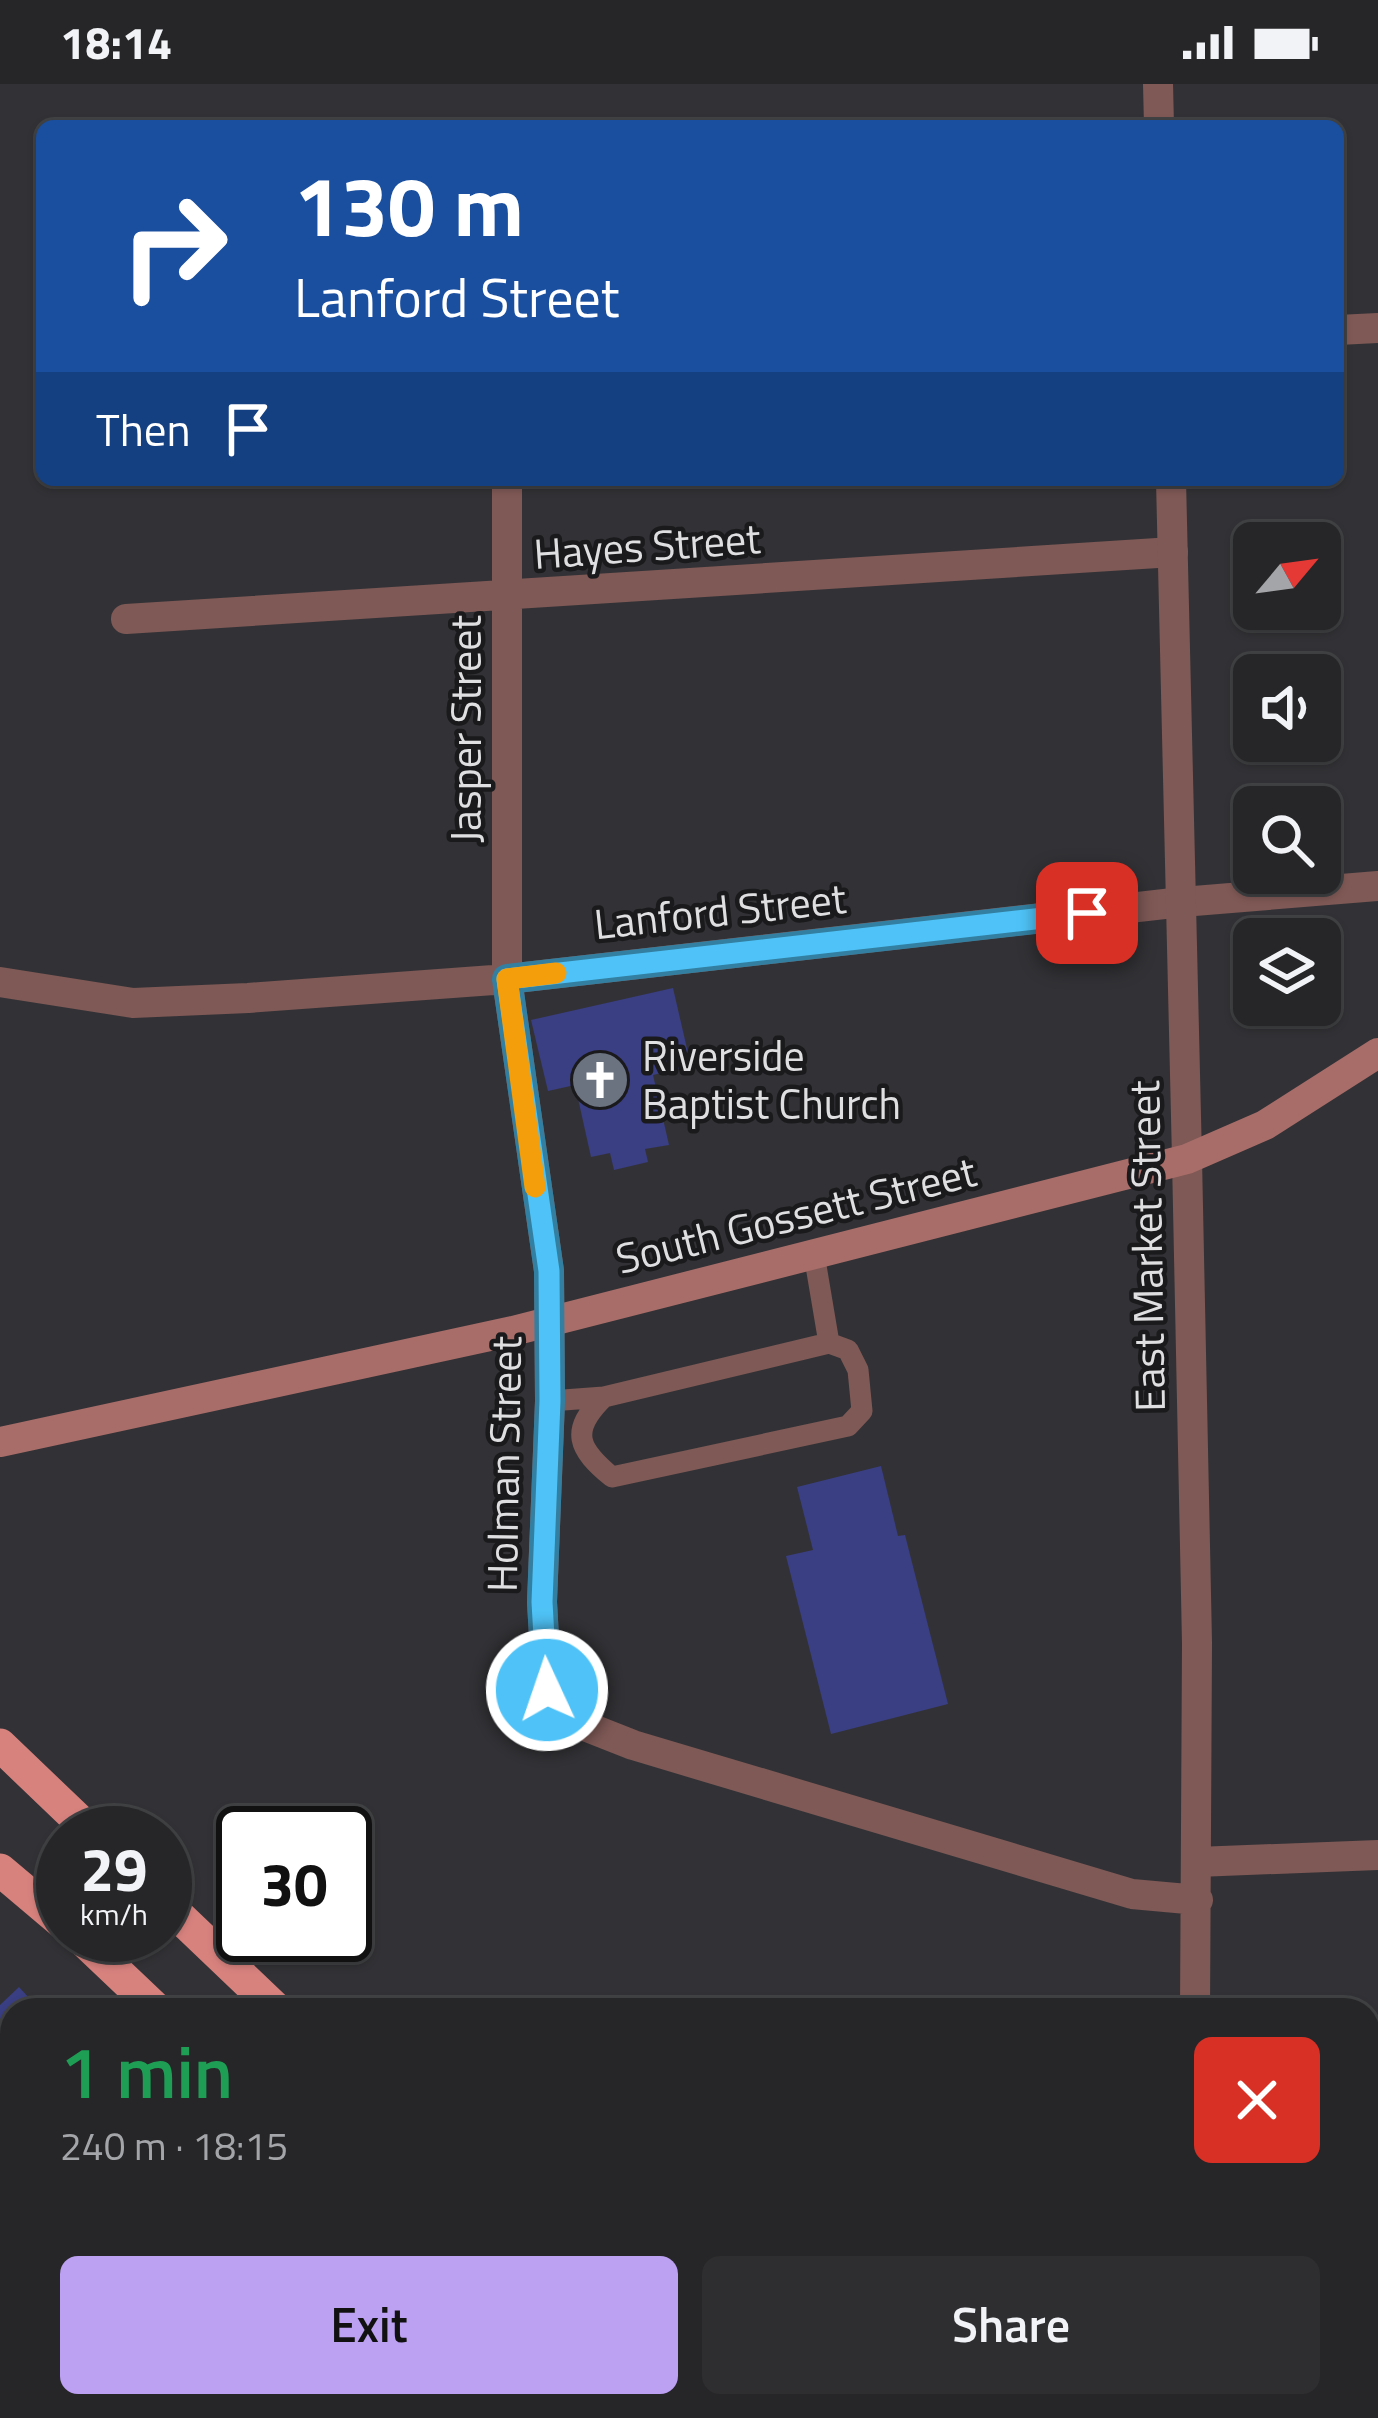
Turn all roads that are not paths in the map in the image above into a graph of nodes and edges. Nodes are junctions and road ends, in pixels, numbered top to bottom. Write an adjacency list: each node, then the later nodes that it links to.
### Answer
1 (1158, 84): 2 (street)
2 (1159, 120)
3 (1378, 328): 4 (street)
4 (1344, 330)
5 (507, 486): 8 (street, Jasper Street)
6 (1171, 486): 7 (street, East Market Street)
7 (1173, 552): 8 (street, Hayes Street); 11 (street, East Market Street)
8 (509, 598): 9 (street, Hayes Street); 12 (street, Jasper Street)
9 (126, 619)
10 (1378, 886): 11 (street, Lanford Street)
11 (1182, 902): 12 (street, Lanford Street); 15 (street, East Market Street)
12 (507, 979): 13 (street, Lanford Street); 17 (street, Holman Street)
13 (0, 982)
14 (1378, 1053): 15 (main road, South Gossett Street)
15 (1187, 1160): 16 (main road, South Gossett Street); 25 (street, East Market Street)
16 (814, 1254): 17 (main road, South Gossett Street); 18 (lane)
17 (549, 1322): 20 (street, Holman Street); 21 (main road, South Gossett Street)
18 (829, 1343): 19 (lane); 19 (lane)
19 (604, 1397): 20 (lane)
20 (550, 1401): 28 (street, Holman Street)
21 (10, 1437)
22 (0, 1745): 23 (highway)
23 (64, 1806)
24 (1378, 1855): 25 (street)
25 (1197, 1862): 28 (street, East Market Street)
26 (0, 1870): 27 (highway)
27 (36, 1900)
28 (1198, 1900): 33 (street, East Market Street)
29 (192, 1929): 32 (highway)
30 (106, 1962): 31 (highway)
31 (144, 1998)
32 (264, 1998)
33 (1195, 1998)

